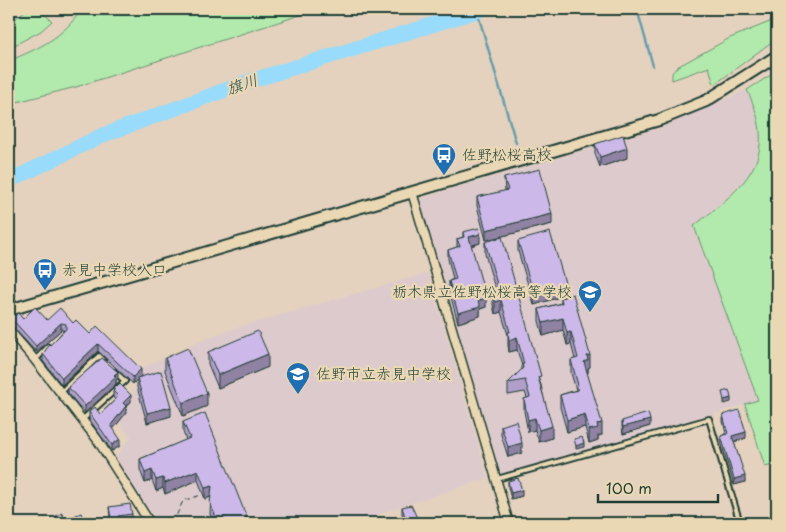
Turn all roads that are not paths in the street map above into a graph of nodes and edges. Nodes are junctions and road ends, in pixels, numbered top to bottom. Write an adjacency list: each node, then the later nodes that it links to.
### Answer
1 (777, 56): 2 (street)
2 (412, 192): 3 (street); 11 (street)
3 (9, 310)
4 (9, 330): 6 (street)
5 (56, 340): 6 (lane)
6 (35, 360): 9 (street)
7 (105, 362): 9 (lane)
8 (112, 368): 10 (lane)
9 (60, 392): 10 (street)
10 (82, 420): 12 (street)
11 (496, 479): 13 (street); 14 (lane)
12 (150, 523)
13 (509, 523)
14 (740, 523)

